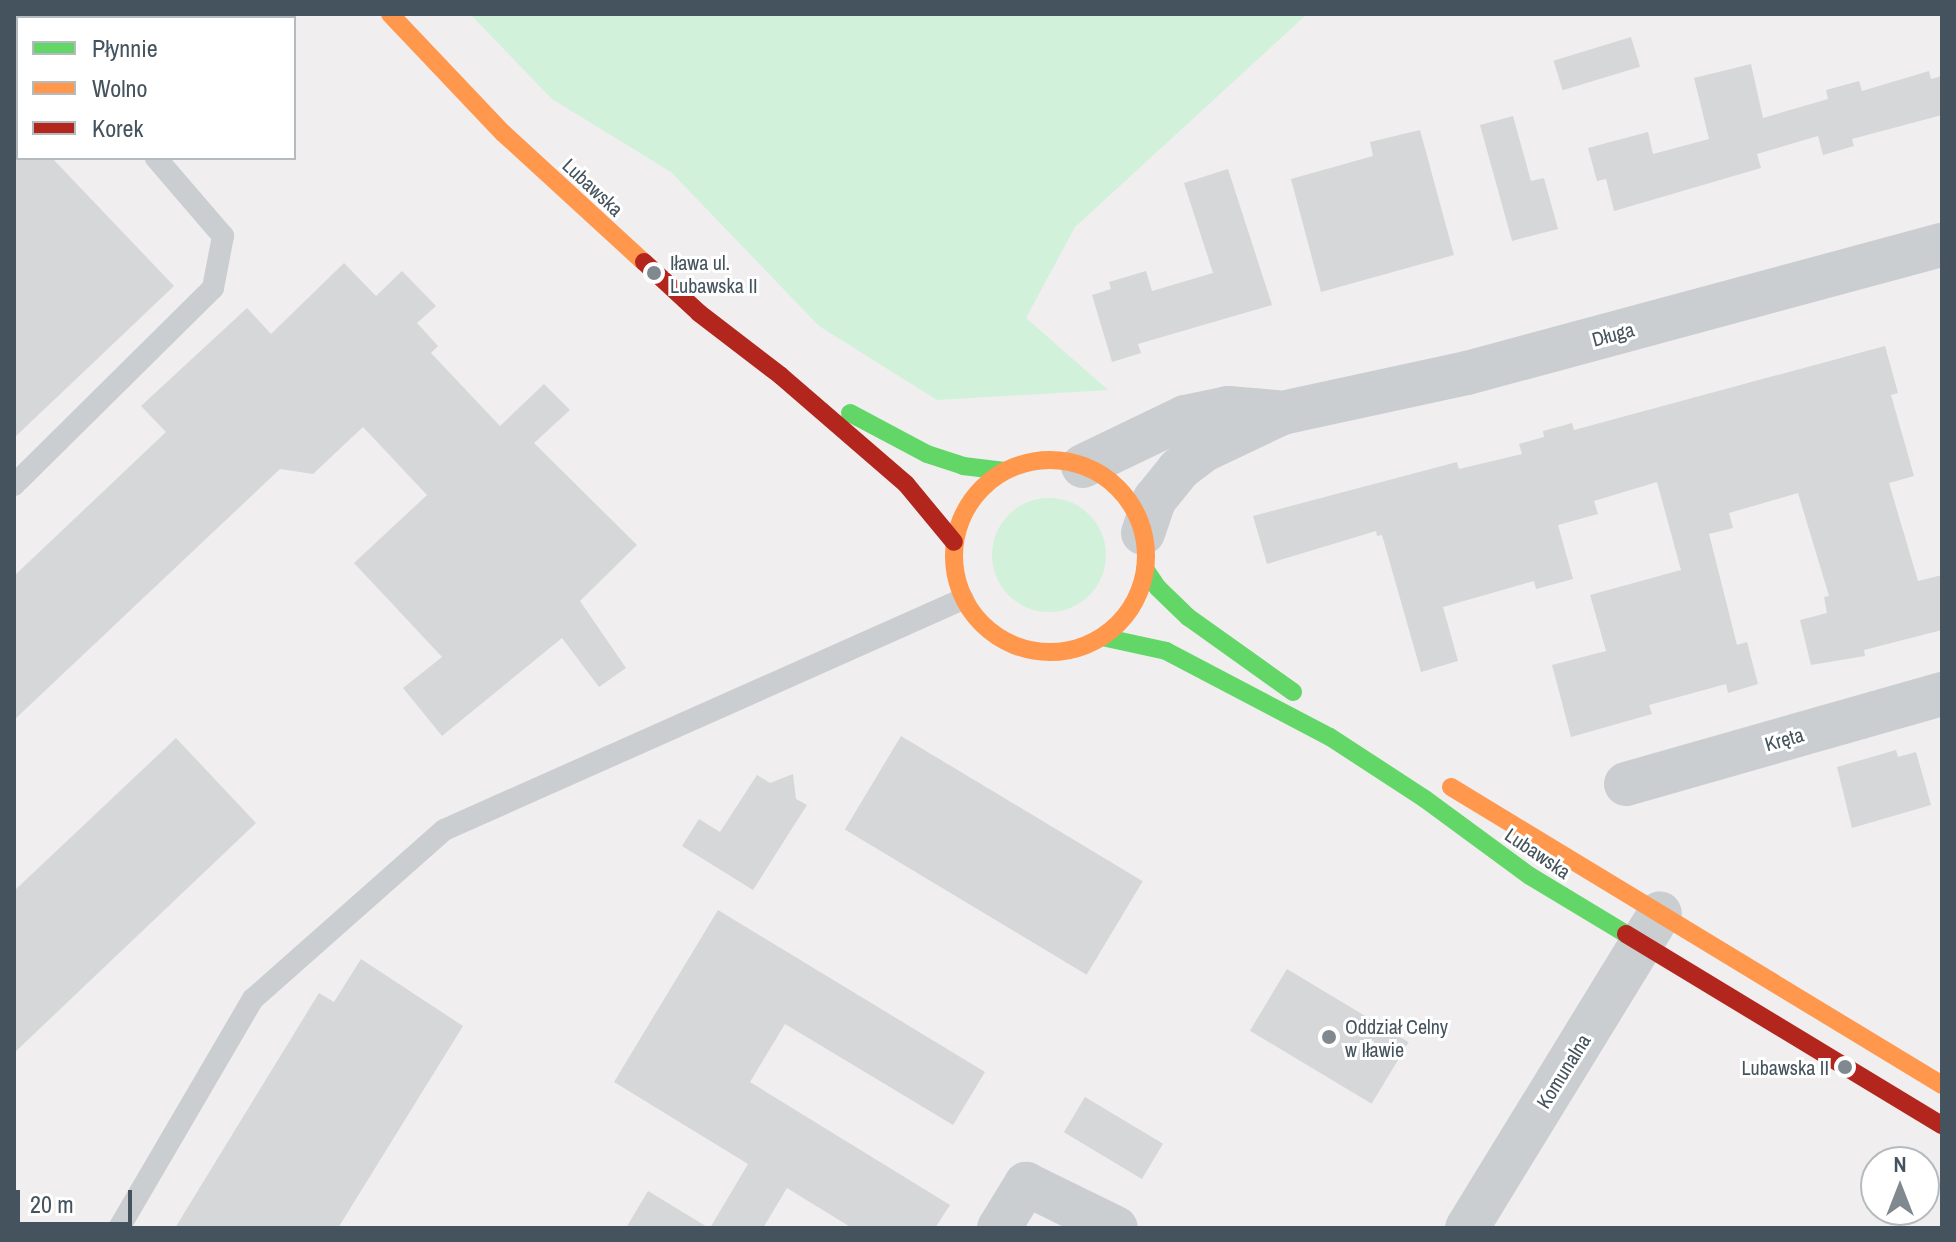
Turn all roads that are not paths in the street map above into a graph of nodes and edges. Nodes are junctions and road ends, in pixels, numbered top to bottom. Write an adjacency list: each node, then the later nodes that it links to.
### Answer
1 (390, 14): 4 (main road, Lubawska)
2 (158, 160): 8 (lane)
3 (1942, 245): 5 (street, Długa)
4 (781, 376): 7 (main road, Lubawska); 9 (main road, Lubawska)
5 (1282, 413): 6 (street, Długa); 10 (street, Długa)
6 (1083, 466): 7 (main road); 10 (main road)
7 (1005, 471): 9 (main road)
8 (14, 485)
9 (954, 542): 11 (main road)
10 (1144, 551): 12 (main road); 14 (main road)
11 (963, 599): 12 (main road); 20 (lane)
12 (1102, 637): 17 (main road, Lubawska)
13 (1942, 694): 16 (street, Kręta)
14 (1311, 703)
15 (1430, 774): 17 (main road, Lubawska)
16 (1626, 784)
17 (1650, 929): 18 (main road, Lubawska); 19 (main road, Lubawska); 23 (street, Komunalna)
18 (1942, 1085)
19 (1942, 1125)
20 (119, 1228)
21 (999, 1228): 22 (street)
22 (1116, 1228)
23 (1467, 1228)

